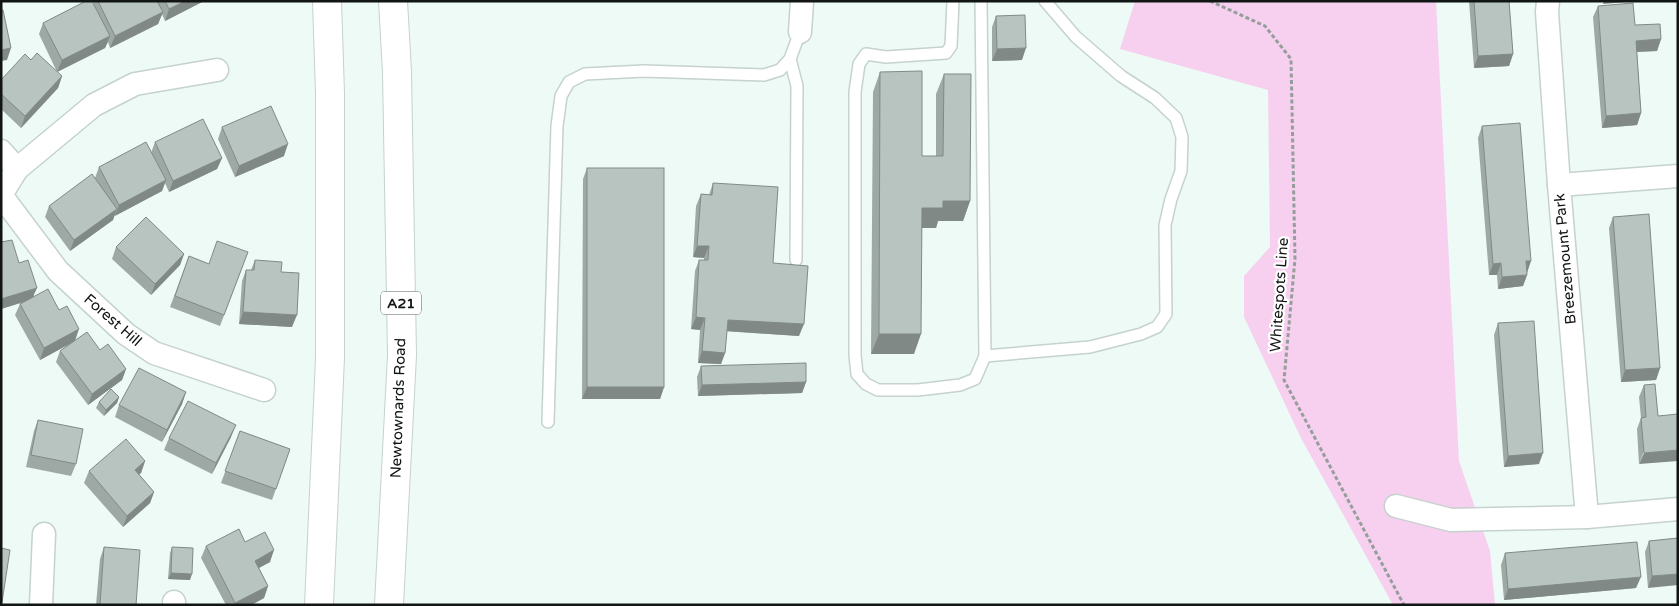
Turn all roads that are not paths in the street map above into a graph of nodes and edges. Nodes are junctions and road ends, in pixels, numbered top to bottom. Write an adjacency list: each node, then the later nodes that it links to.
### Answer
1 (327, 1): 25 (highway)
2 (393, 1): 26 (highway, Newtownards Road / A21)
3 (802, 1): 8 (street)
4 (953, 1): 17 (lane)
5 (982, 1): 17 (lane)
6 (1045, 1): 17 (lane)
7 (1548, 1): 14 (street, Breezemount Park)
8 (800, 32): 9 (lane)
9 (790, 59): 16 (lane); 19 (lane)
10 (217, 70): 12 (street, Forest Hill)
11 (1, 151): 12 (street)
12 (17, 169): 15 (street, Forest Hill)
13 (1678, 176): 14 (street)
14 (1559, 185): 22 (street, Breezemount Park)
15 (1, 195): 18 (street, Forest Hill)
16 (796, 260)
17 (985, 356)
18 (264, 390)
19 (548, 422)
20 (1396, 506): 22 (street)
21 (1678, 509): 22 (street)
22 (1587, 517)
23 (44, 534): 24 (street)
24 (41, 605)
25 (319, 605)
26 (389, 605)

